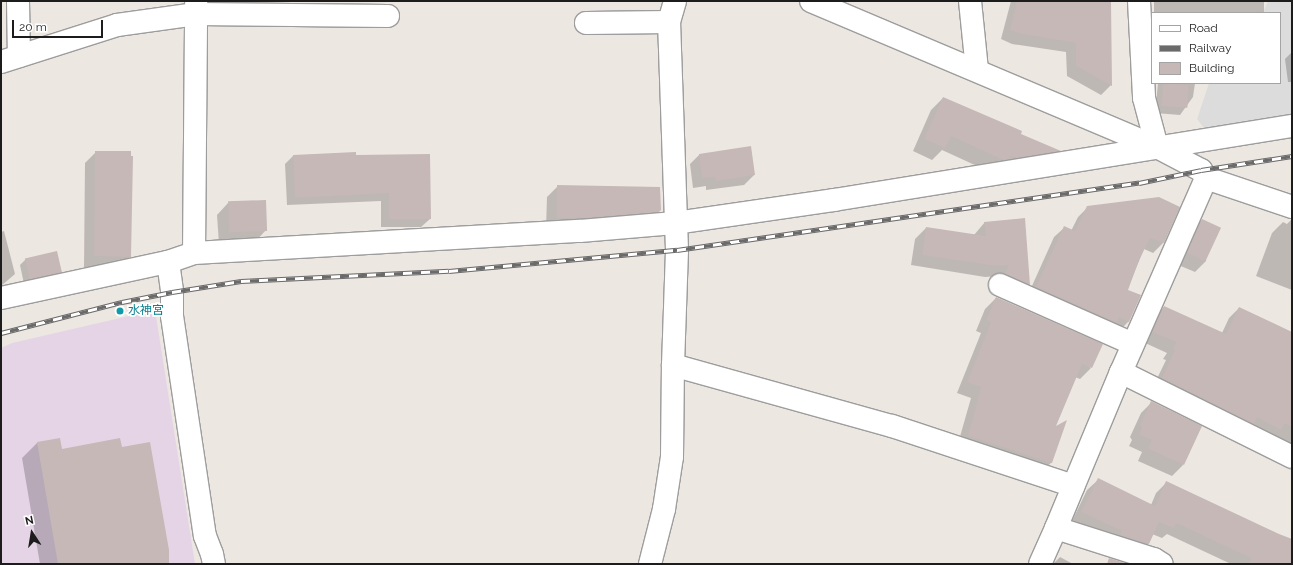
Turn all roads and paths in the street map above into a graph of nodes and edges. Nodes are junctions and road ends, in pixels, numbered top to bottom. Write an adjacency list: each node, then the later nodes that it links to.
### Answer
1 (18, 1): 10 (street)
2 (675, 1): 8 (street)
3 (811, 1): 11 (street)
4 (970, 1): 11 (street)
5 (1139, 1): 13 (street)
6 (196, 8): 7 (street); 10 (street); 17 (street)
7 (388, 16)
8 (669, 22): 9 (street); 16 (street)
9 (586, 23)
10 (10, 59)
11 (977, 70): 13 (street)
12 (1292, 126): 13 (street)
13 (1157, 148): 14 (street); 16 (street)
14 (1206, 178): 15 (street); 21 (street)
15 (1292, 207)
16 (675, 223): 17 (street); 22 (street)
17 (194, 253): 18 (street)
18 (168, 262): 20 (street); 27 (street)
19 (1000, 286): 21 (street)
20 (1, 298)
21 (1133, 344): 23 (street)
22 (672, 365): 25 (street); 28 (street)
23 (1121, 372): 24 (street); 25 (street)
24 (1292, 457)
25 (1073, 486): 26 (street)
26 (1056, 528): 29 (street); 30 (street)
27 (214, 564)
28 (650, 564)
29 (1040, 564)
30 (1162, 564)

